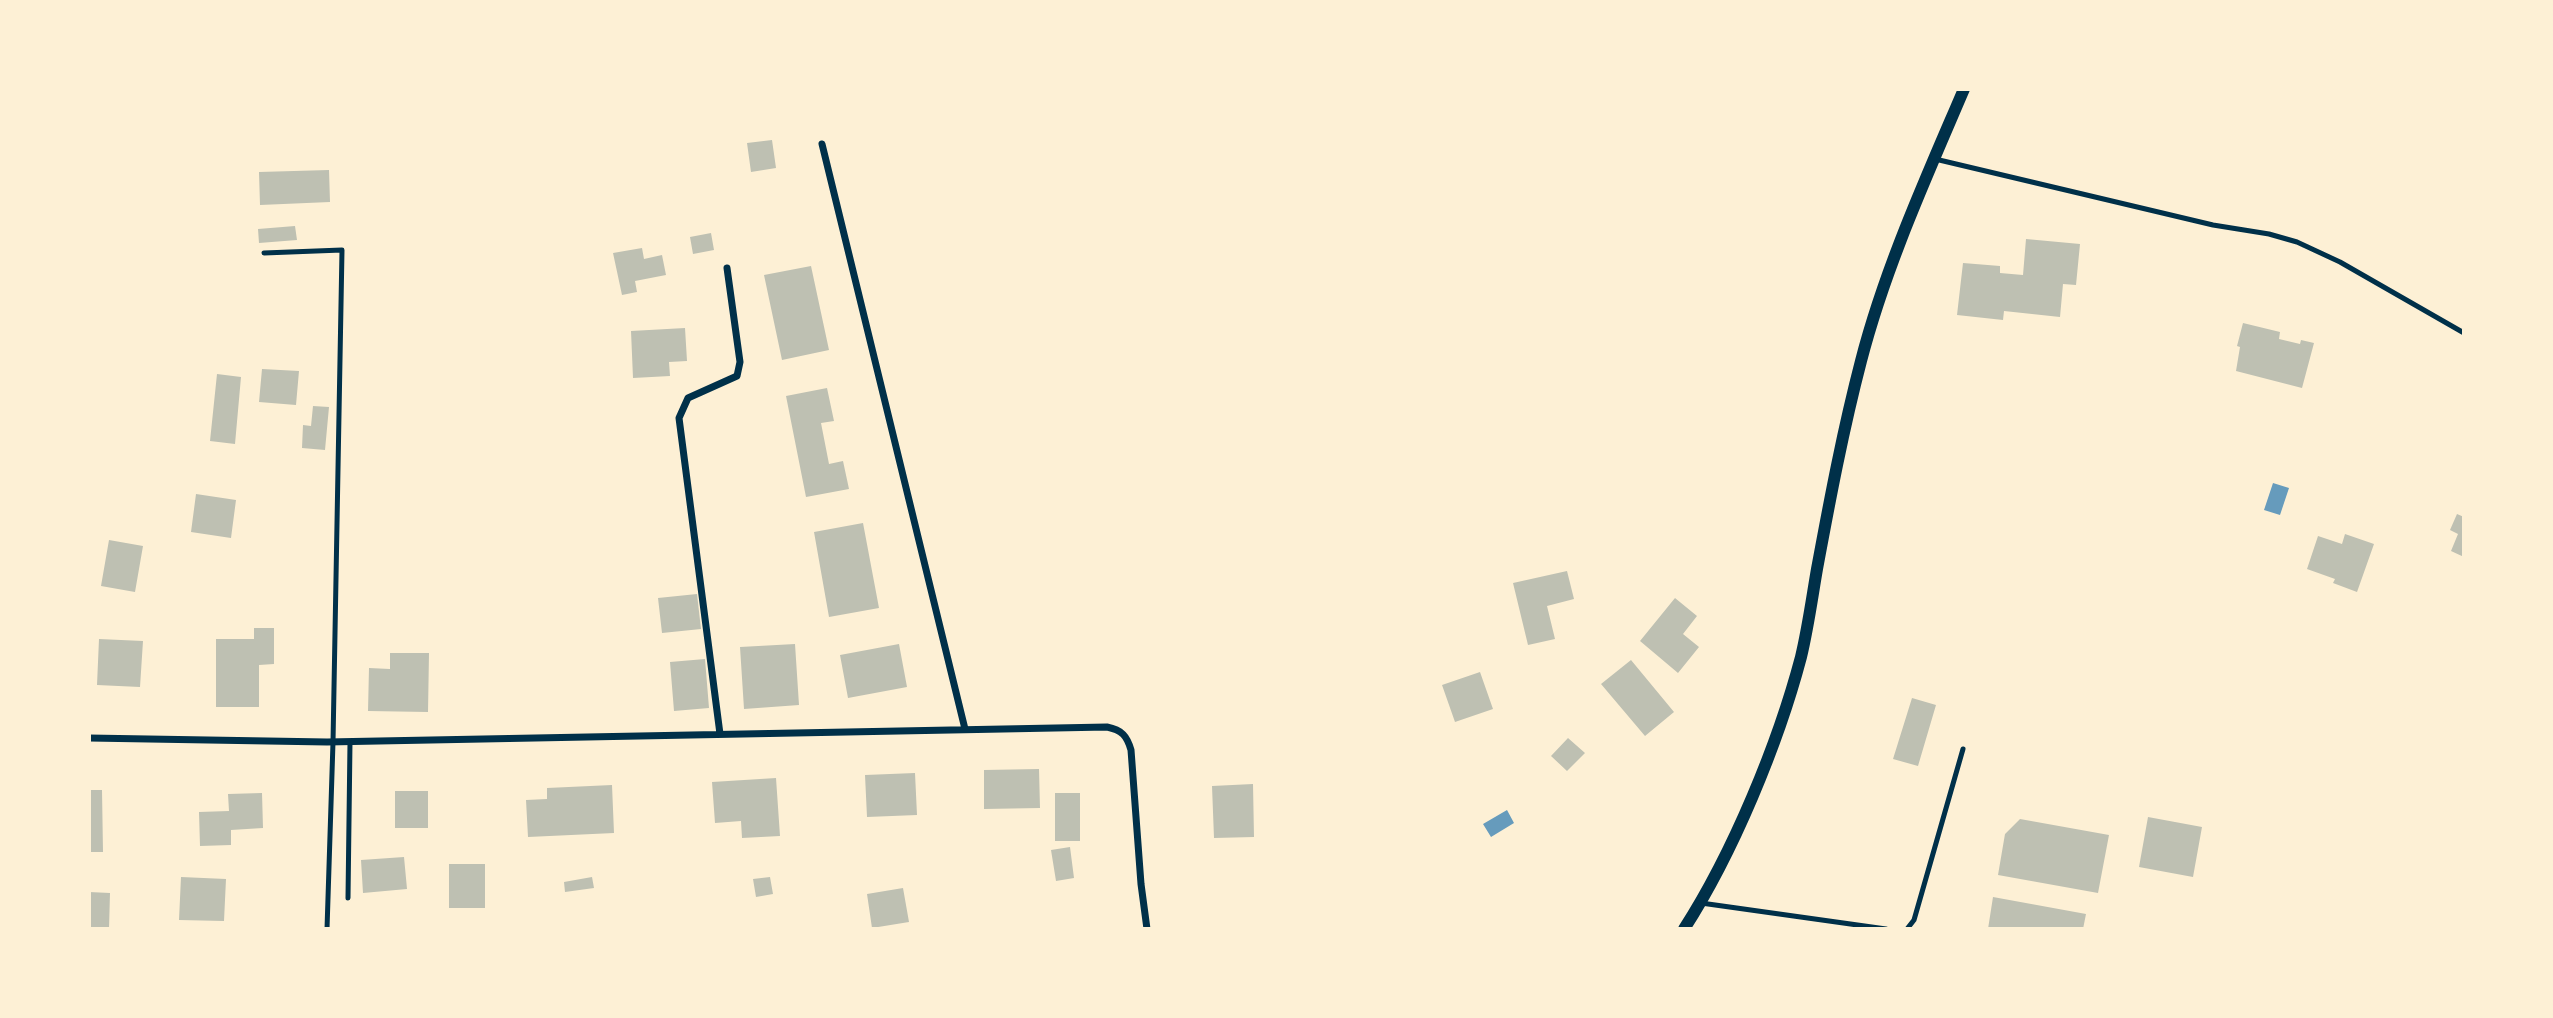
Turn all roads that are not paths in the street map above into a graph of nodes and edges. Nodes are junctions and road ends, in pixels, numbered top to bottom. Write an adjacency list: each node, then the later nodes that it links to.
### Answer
1 (1964, 89): 3 (street)
2 (822, 144): 7 (street)
3 (1935, 159): 6 (lane); 14 (street)
4 (264, 253): 10 (lane)
5 (727, 268): 8 (street)
6 (2464, 333)
7 (965, 729): 8 (street); 16 (street)
8 (720, 734): 11 (street)
9 (89, 738): 10 (street)
10 (333, 742): 11 (street); 15 (lane)
11 (350, 742): 13 (lane)
12 (1963, 749): 19 (lane)
13 (348, 898)
14 (1701, 903): 17 (street); 18 (lane)
15 (327, 929)
16 (1147, 929)
17 (1684, 929)
18 (1885, 929)
19 (1907, 929)

